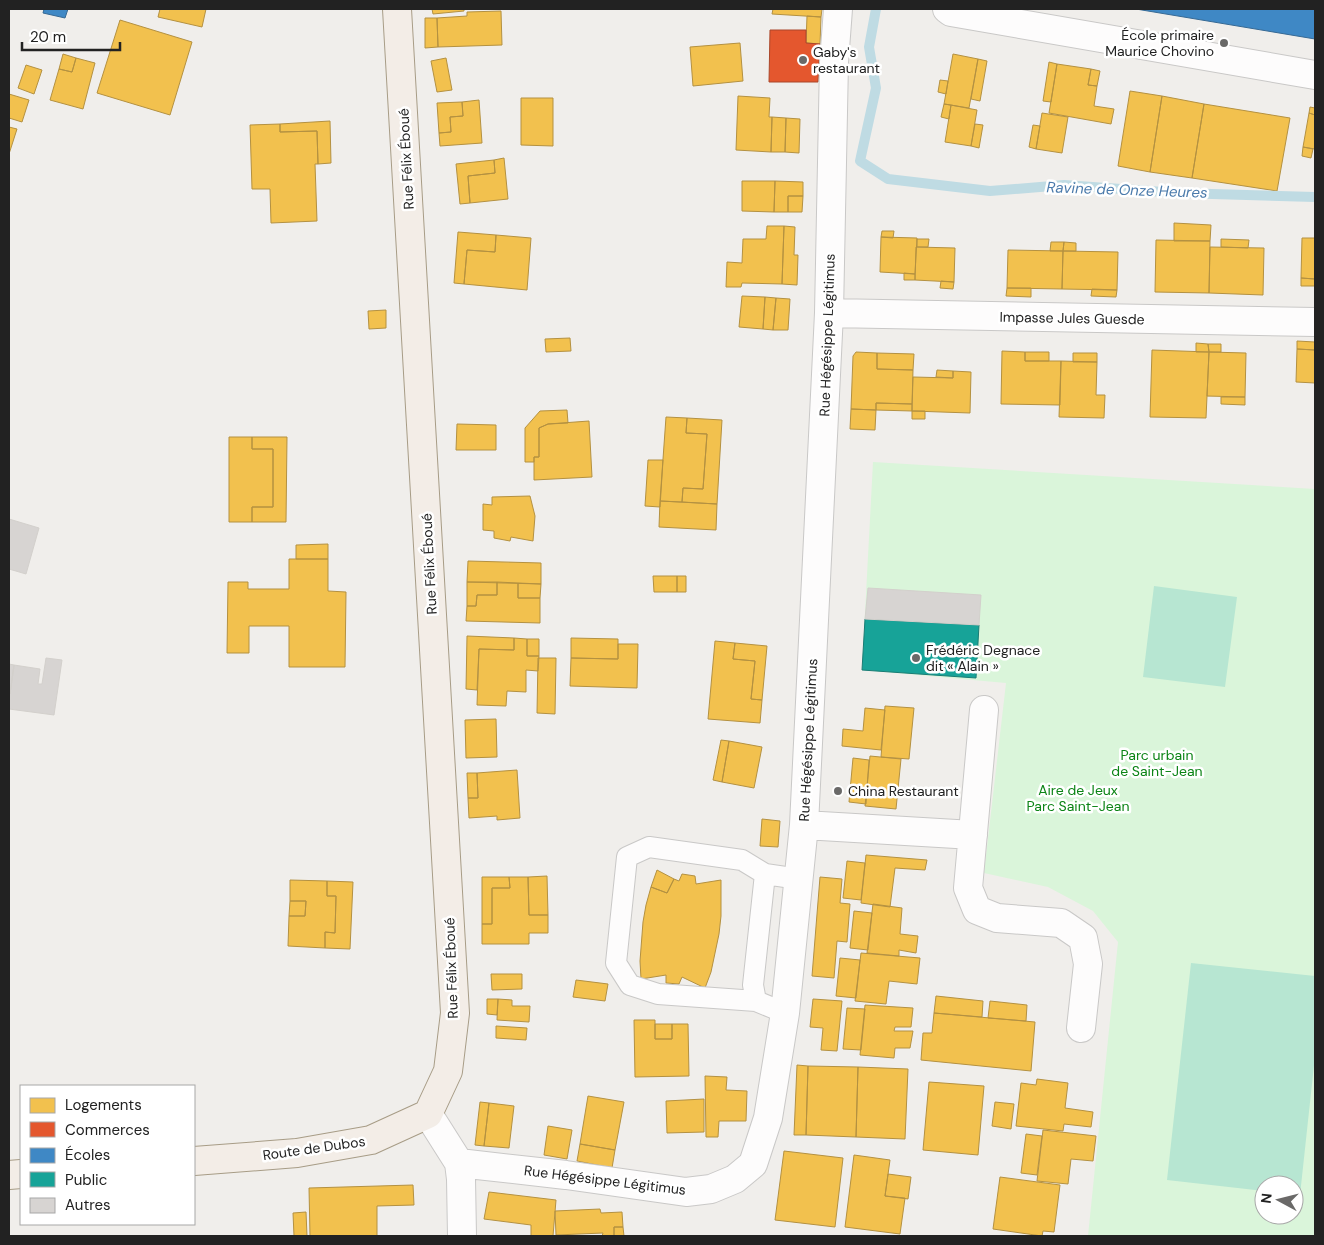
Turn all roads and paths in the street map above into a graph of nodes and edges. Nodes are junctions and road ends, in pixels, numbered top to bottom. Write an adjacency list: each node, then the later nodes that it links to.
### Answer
1 (397, 9): 15 (main road, Rue Félix Éboué)
2 (838, 9): 5 (street, Rue Hégésippe Légitimus)
3 (947, 9): 4 (street)
4 (1315, 75)
5 (829, 313): 6 (street, Impasse Jules Guesde); 8 (street, Rue Hégésippe Légitimus)
6 (1315, 322)
7 (984, 710): 9 (street)
8 (804, 825): 9 (street); 11 (street, Rue Hégésippe Légitimus)
9 (973, 834): 14 (street)
10 (765, 874): 11 (lane); 12 (lane); 12 (lane)
11 (799, 879): 13 (street, Rue Hégésippe Légitimus)
12 (756, 1001): 13 (lane)
13 (785, 1013): 17 (street, Rue Hégésippe Légitimus)
14 (1081, 1028)
15 (428, 1114): 16 (main road, Route de Dubos); 17 (street)
16 (195, 1161)
17 (459, 1163): 18 (street)
18 (462, 1236)

